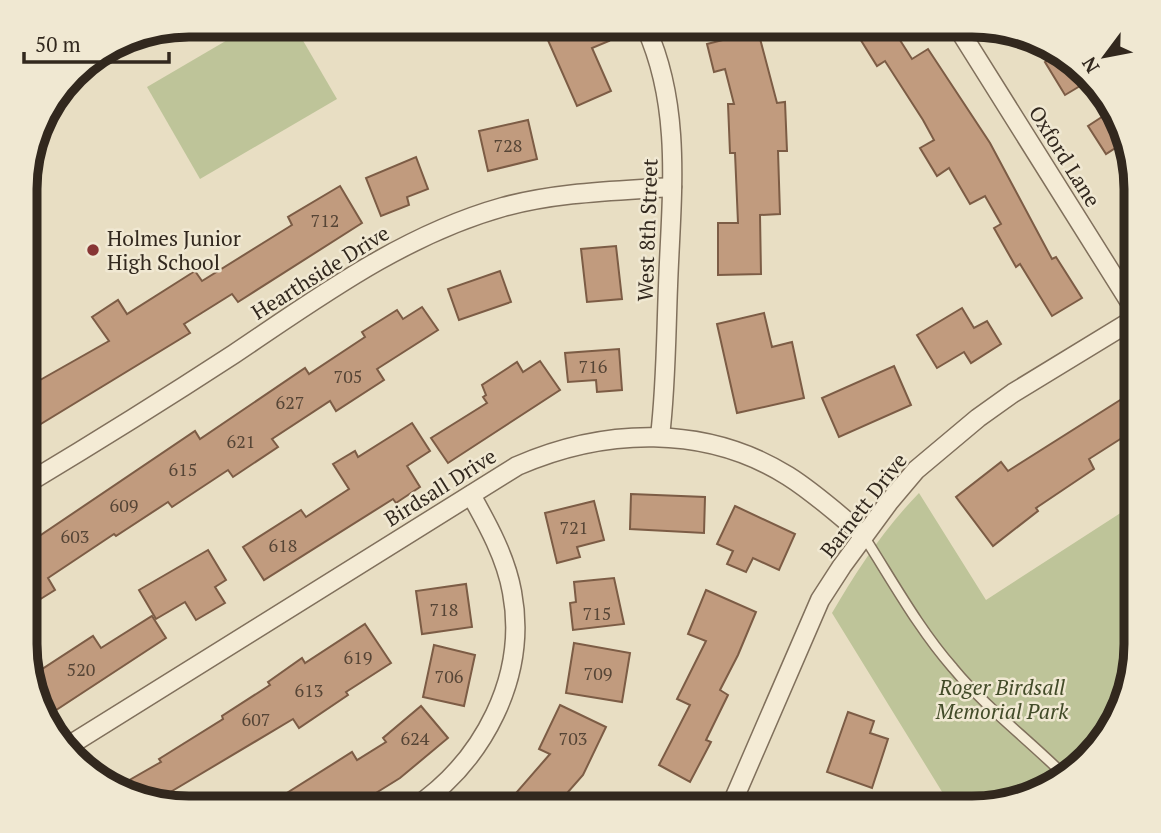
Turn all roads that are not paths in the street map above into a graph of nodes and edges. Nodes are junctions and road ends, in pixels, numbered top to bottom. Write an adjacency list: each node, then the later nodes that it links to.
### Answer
1 (649, 37): 3 (street, West 8th Street)
2 (964, 37): 4 (street, Oxford Lane)
3 (672, 187): 6 (street, West 8th Street); 7 (street, Hearthside Drive)
4 (1124, 293)
5 (1124, 325): 9 (street, Barnett Drive)
6 (660, 436): 8 (street, Birdsall Drive); 9 (street, Birdsall Drive)
7 (37, 477)
8 (471, 495): 10 (street, Birdsall Drive); 12 (street)
9 (863, 535): 11 (lane); 13 (street, Barnett Drive)
10 (73, 743)
11 (1058, 770)
12 (429, 796)
13 (735, 796)

